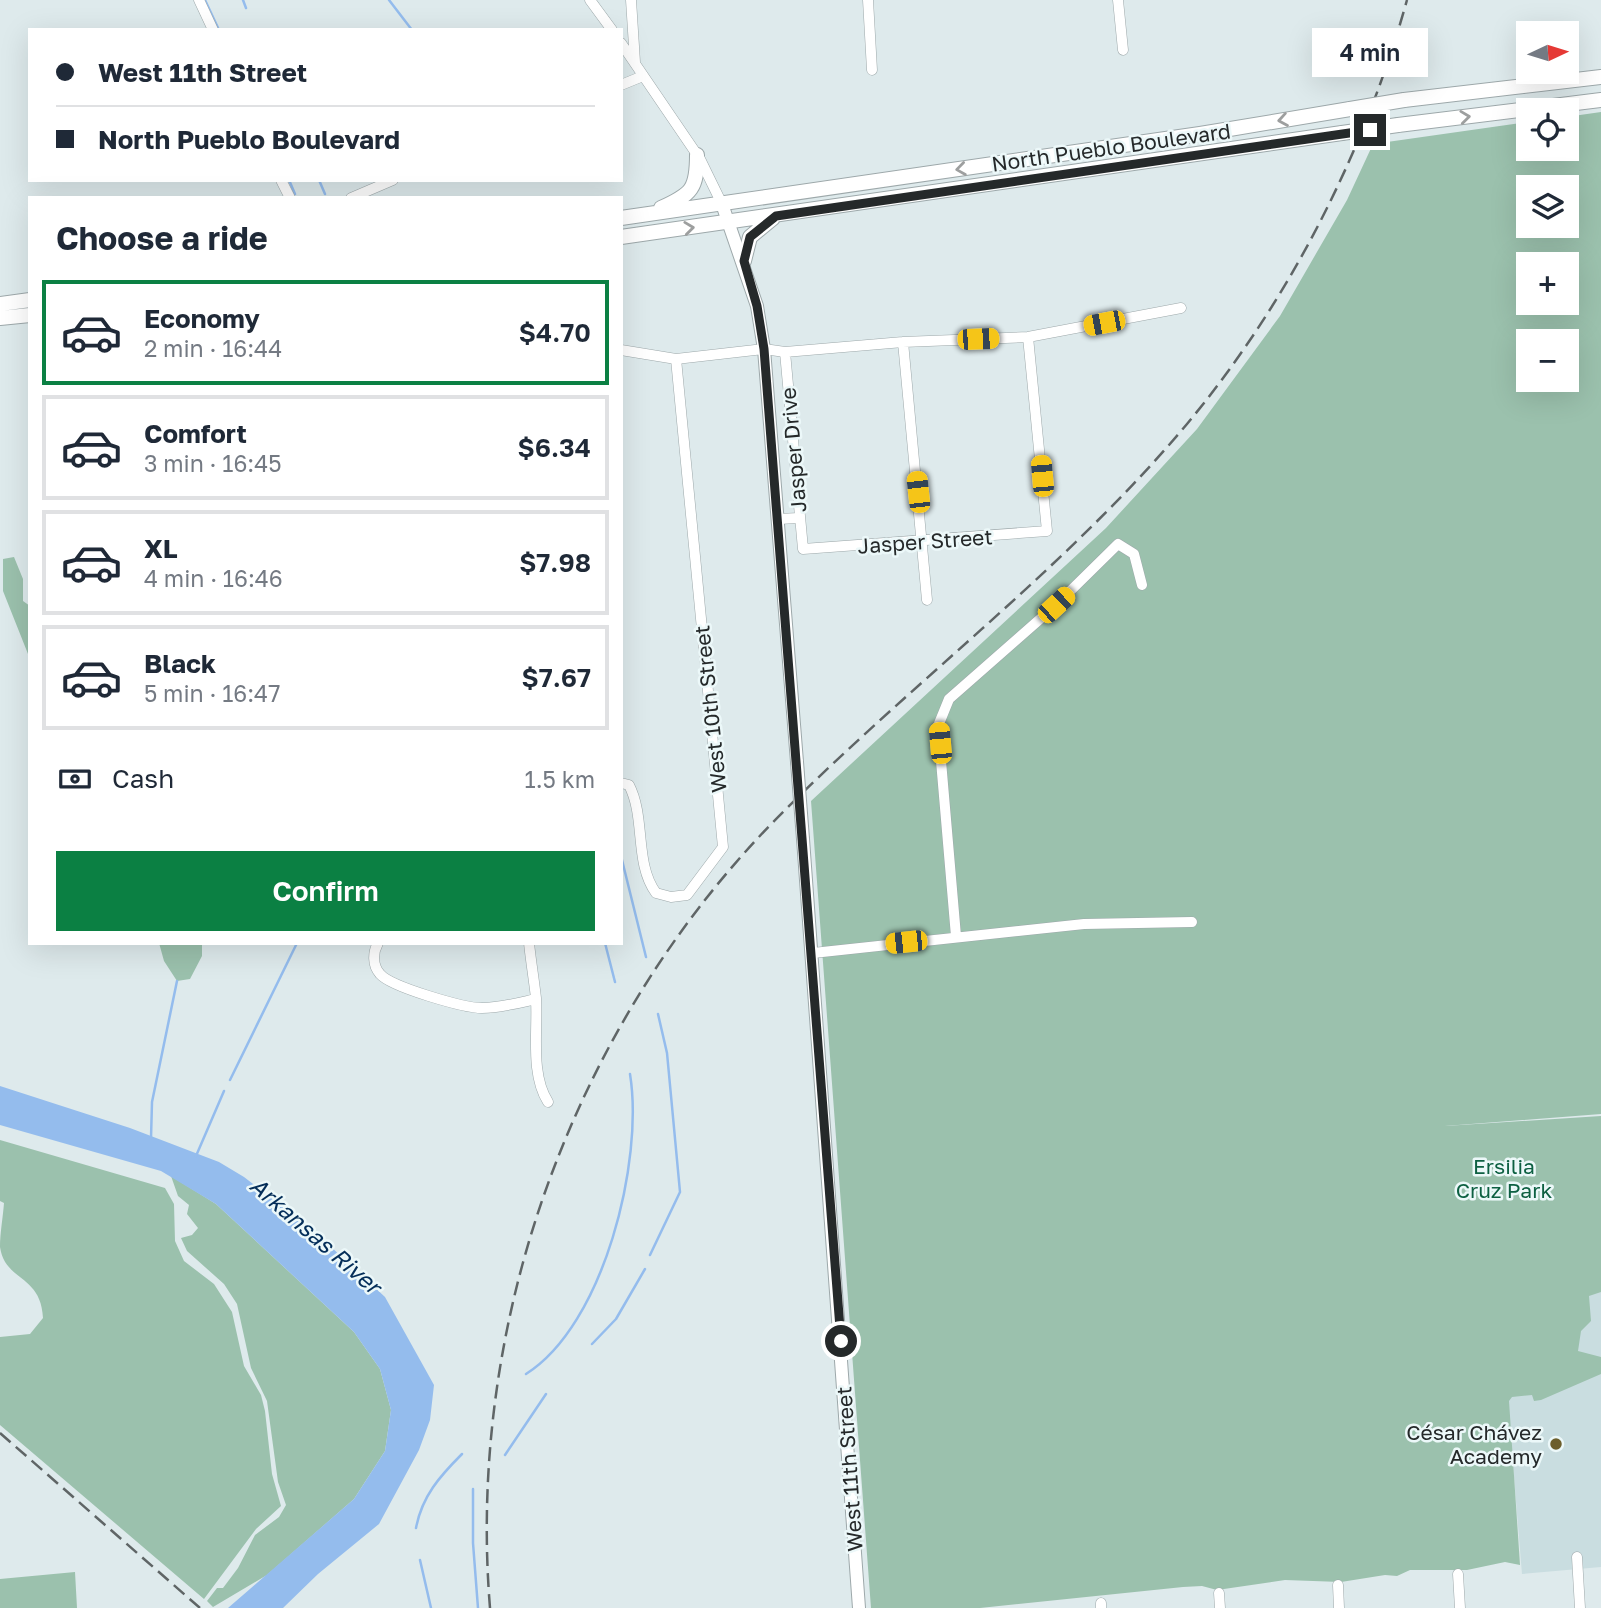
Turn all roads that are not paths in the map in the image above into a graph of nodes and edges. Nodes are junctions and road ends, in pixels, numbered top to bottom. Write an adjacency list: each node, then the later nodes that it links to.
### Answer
1 (199, 0): 6 (street)
2 (590, 0): 7 (street)
3 (631, 0): 10 (street)
4 (868, 0): 11 (street)
5 (1118, 0): 9 (street)
6 (212, 28)
7 (610, 28)
8 (623, 46): 10 (street, West 11th Street)
9 (1123, 50)
10 (635, 62): 12 (street, West 11th Street)
11 (872, 70)
12 (643, 76): 14 (street); 16 (street, West 11th Street)
13 (1601, 77): 19 (main road, North Pueblo Boulevard, one-way to 19, bridge)
14 (623, 84)
15 (1601, 100): 21 (main road, North Pueblo Boulevard, one-way to 15, bridge)
16 (697, 155): 19 (street, West 11th Street); 20 (main road)
17 (388, 182): 18 (street)
18 (356, 196)
19 (722, 204): 20 (main road, North Pueblo Boulevard); 23 (street, West 11th Street)
20 (648, 214): 22 (main road, North Pueblo Boulevard)
21 (776, 216): 23 (main road, North Pueblo Boulevard); 25 (main road)
22 (623, 218)
23 (729, 223): 24 (main road, North Pueblo Boulevard, one-way to 23); 25 (street, West 11th Street)
24 (623, 237)
25 (744, 261): 33 (street, West 11th Street)
26 (28, 300): 27 (main road)
27 (0, 304)
28 (1181, 308): 31 (street)
29 (28, 314): 30 (main road)
30 (0, 318)
31 (1028, 337): 32 (street); 39 (street, Jasper Street)
32 (903, 342): 35 (street); 39 (street)
33 (764, 349): 35 (street); 36 (street); 38 (street, West 11th Street)
34 (623, 350): 36 (street)
35 (785, 352): 37 (street, Jasper Drive)
36 (676, 359): 43 (street, West 10th Street)
37 (799, 518): 38 (street); 40 (street, Jasper Drive)
38 (778, 519): 48 (street, West 11th Street, bridge)
39 (923, 542): 40 (street, Jasper Street); 42 (street)
40 (803, 549)
41 (1142, 586): 45 (street)
42 (927, 600)
43 (623, 784)
44 (1192, 922): 45 (street)
45 (956, 936): 48 (street)
46 (378, 945): 49 (street)
47 (529, 945): 49 (street)
48 (813, 953): 55 (street, West 11th Street)
49 (536, 999): 50 (street)
50 (548, 1102)
51 (1577, 1557): 59 (street)
52 (1458, 1574): 58 (street)
53 (1338, 1585): 57 (street)
54 (1219, 1593): 56 (street)
55 (859, 1608)
56 (1220, 1608)
57 (1339, 1608)
58 (1460, 1608)
59 (1580, 1608)

